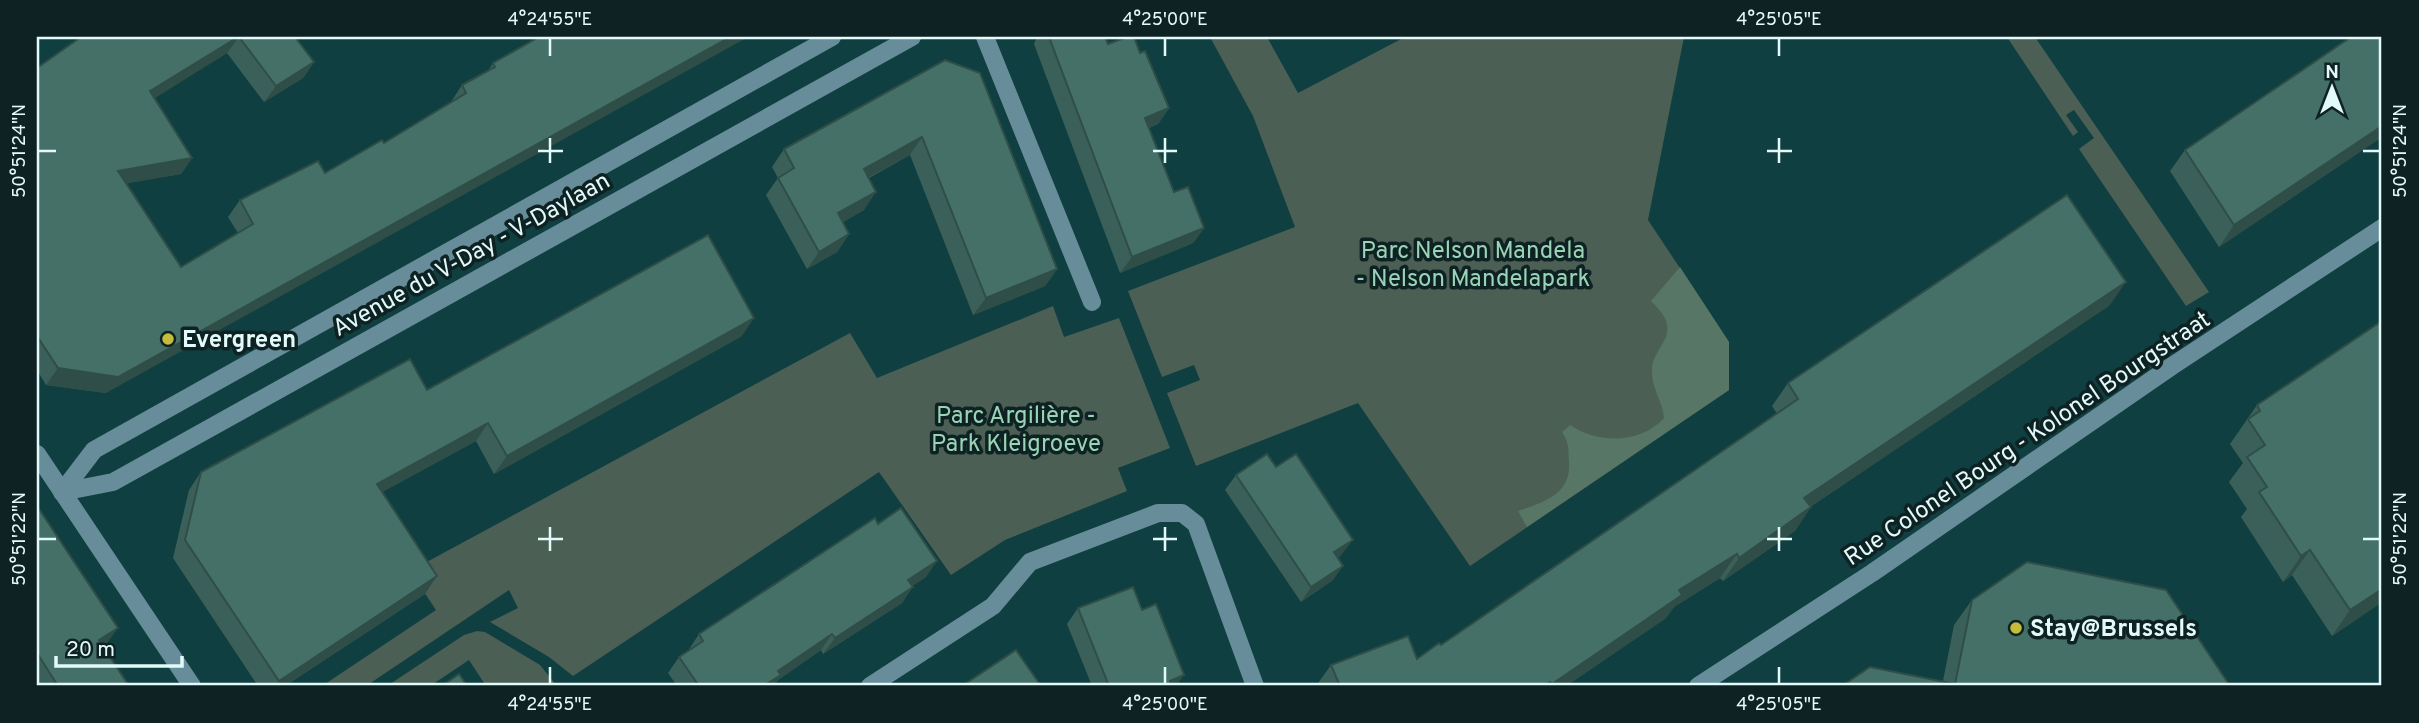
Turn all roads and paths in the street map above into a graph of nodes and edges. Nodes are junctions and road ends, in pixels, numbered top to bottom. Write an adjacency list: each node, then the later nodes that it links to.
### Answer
1 (832, 37): 7 (street, Avenue du V-Day - V-Daylaan)
2 (912, 37): 7 (street, Avenue du V-Day - V-Daylaan)
3 (985, 37): 5 (street)
4 (2382, 228): 11 (street, Rue Colonel Bourg - Kolonel Bourgstraat)
5 (1093, 302)
6 (37, 454): 7 (street)
7 (62, 492): 8 (street)
8 (192, 686)
9 (870, 686): 10 (street)
10 (1255, 686)
11 (1698, 686)

